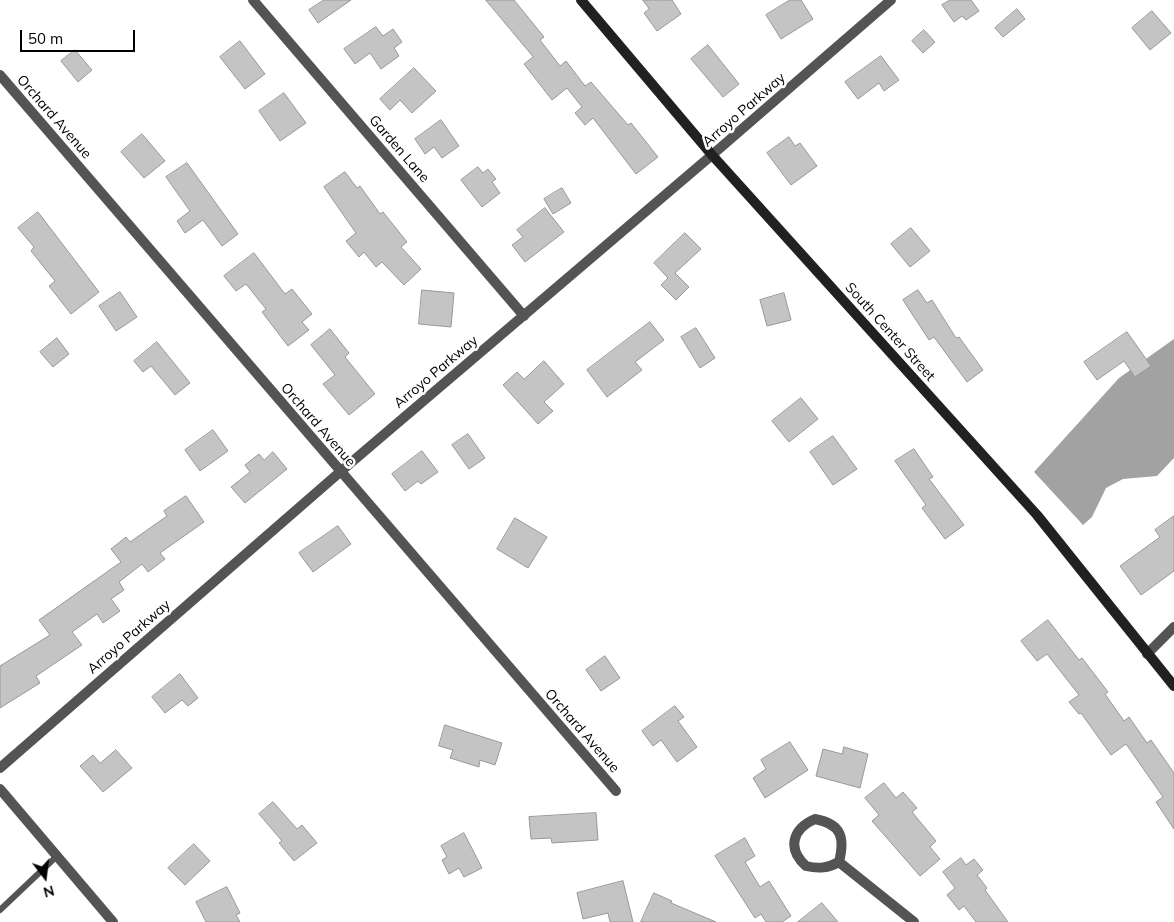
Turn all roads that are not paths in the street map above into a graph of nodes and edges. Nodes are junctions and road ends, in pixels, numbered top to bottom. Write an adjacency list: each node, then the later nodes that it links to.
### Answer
1 (253, 0): 6 (street, Garden Lane)
2 (581, 0): 5 (street, South Center Street)
3 (891, 0): 5 (street, Arroyo Parkway)
4 (0, 75): 7 (street, Orchard Avenue)
5 (712, 155): 6 (street, Arroyo Parkway); 9 (street, South Center Street)
6 (524, 316): 7 (street, Arroyo Parkway)
7 (340, 472): 11 (street, Arroyo Parkway); 13 (street, Orchard Avenue)
8 (1174, 627): 9 (street)
9 (1147, 654): 10 (street, South Center Street)
10 (1174, 686)
11 (0, 768)
12 (0, 789): 14 (street)
13 (616, 791)
14 (57, 856): 16 (lane); 17 (street)
15 (839, 862): 15 (street); 18 (street)
16 (0, 910)
17 (113, 922)
18 (914, 922)

